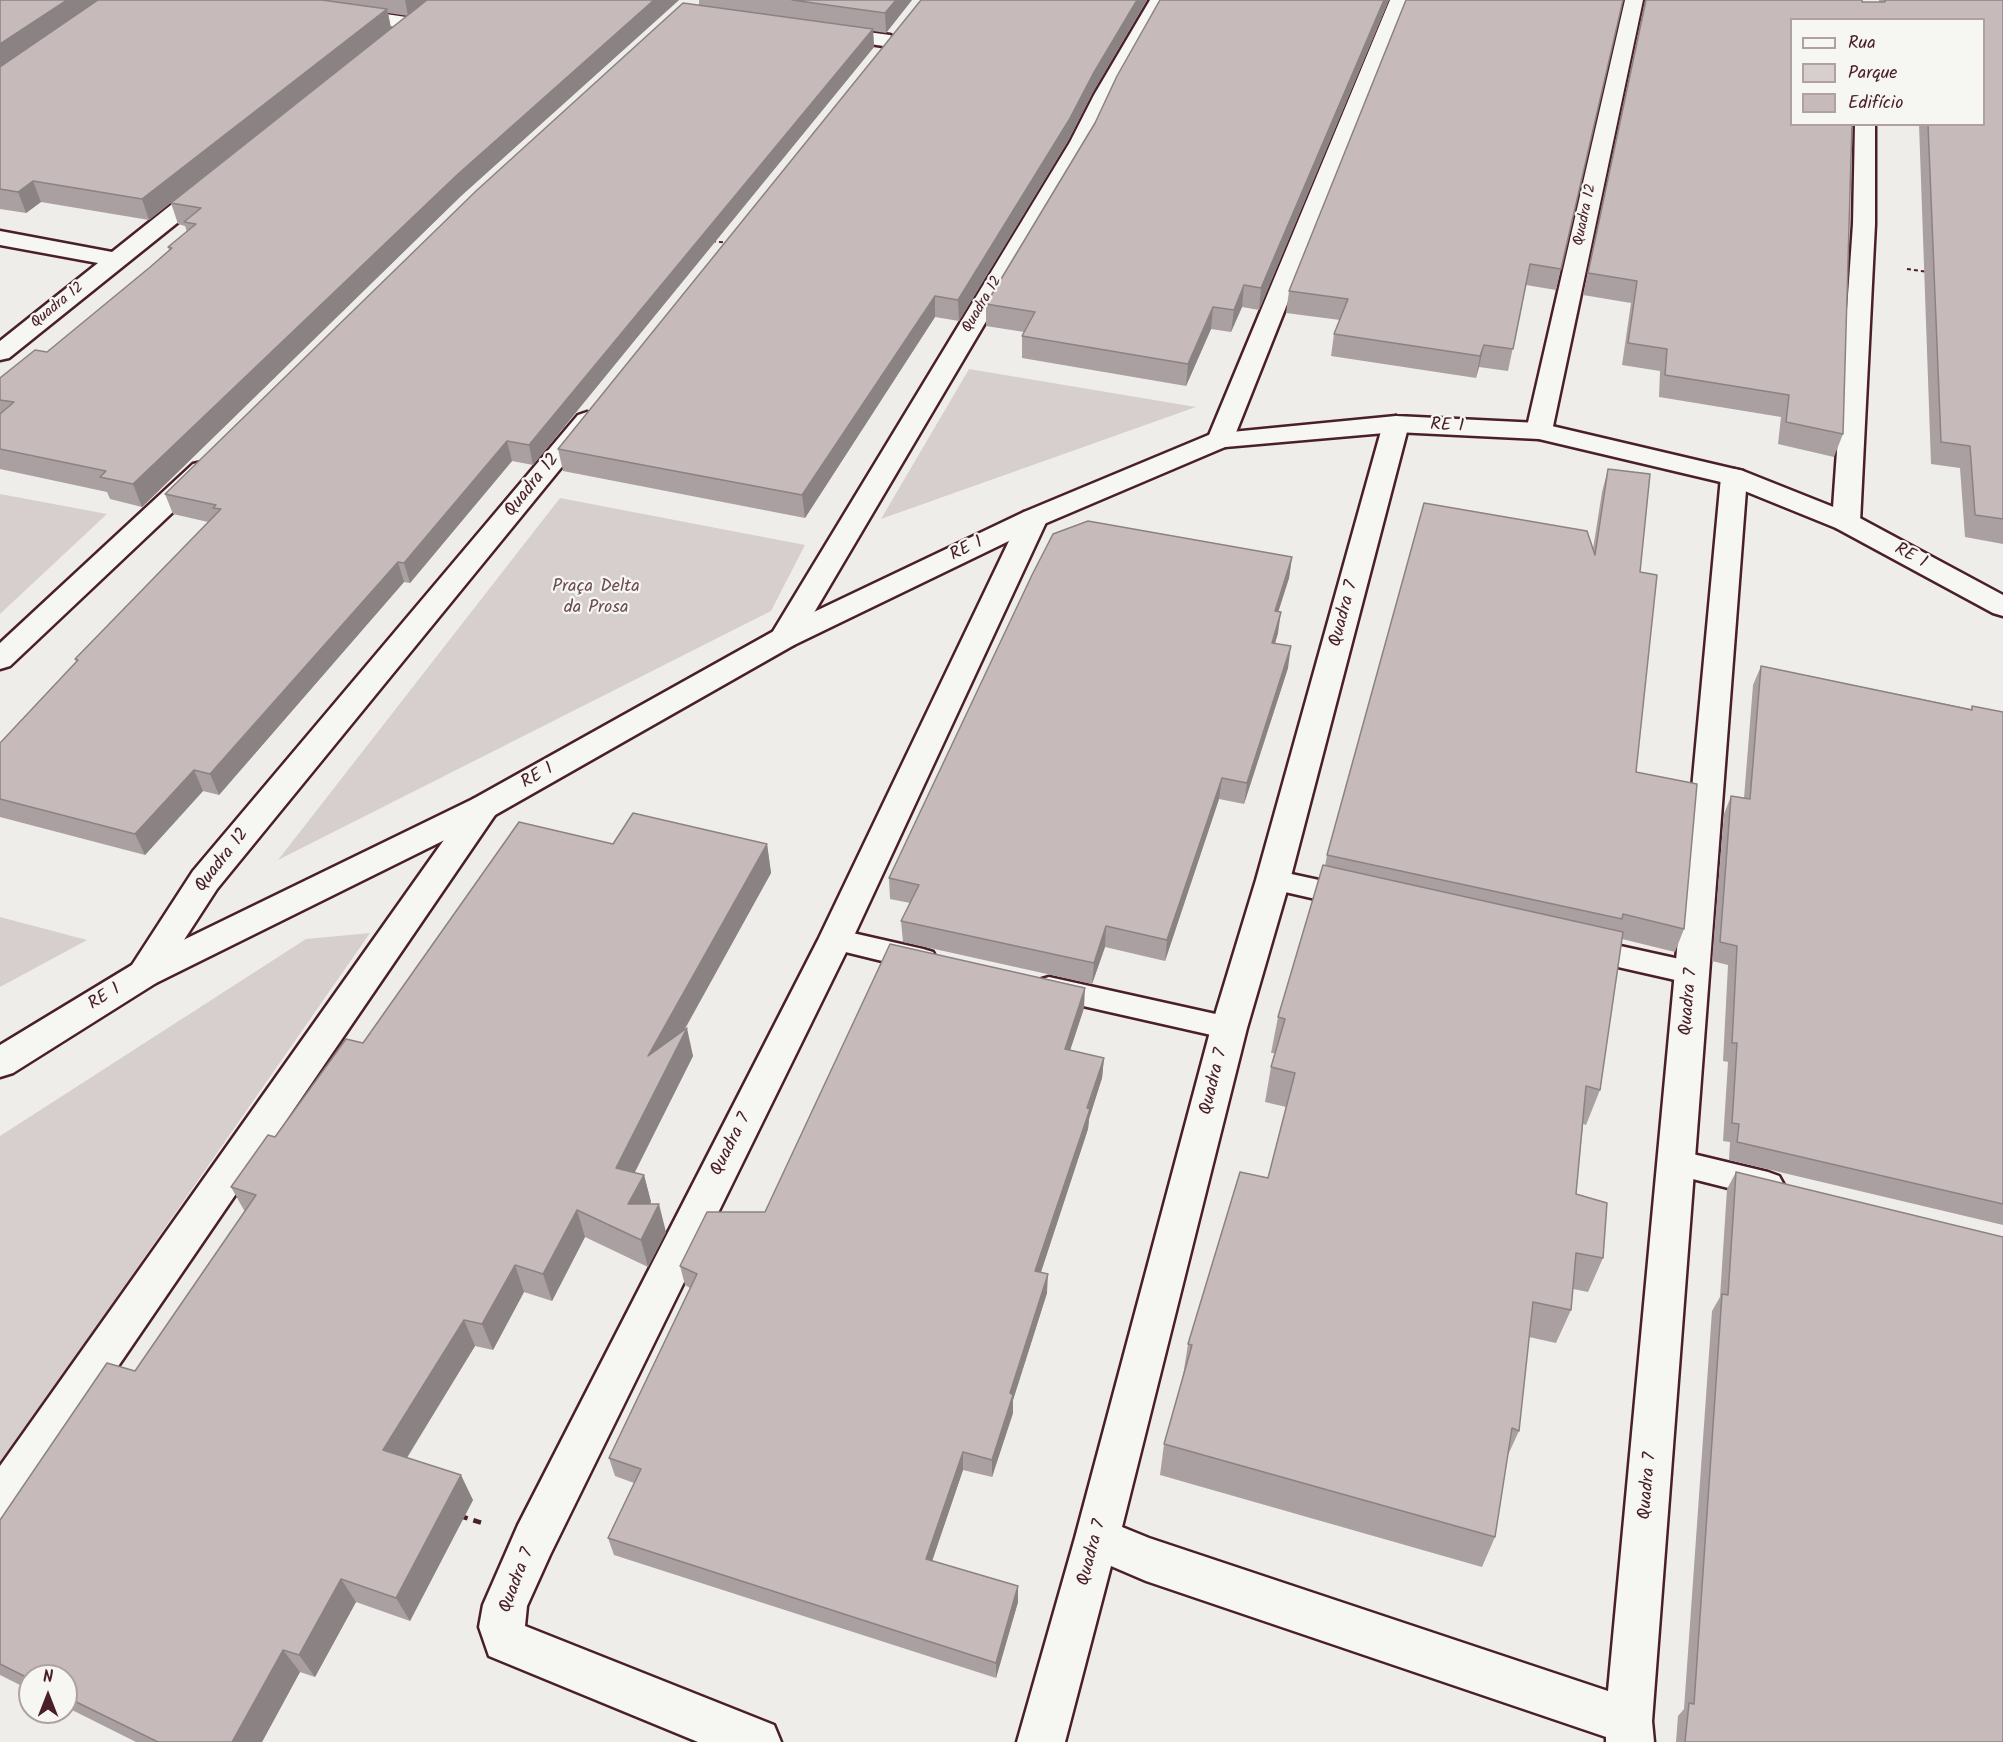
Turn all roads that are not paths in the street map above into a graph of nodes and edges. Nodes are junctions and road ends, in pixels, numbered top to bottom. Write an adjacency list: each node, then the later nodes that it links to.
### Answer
1 (1159, 0): 22 (street, Quadra 12)
2 (1400, 0): 16 (street)
3 (1634, 0): 15 (street, Quadra 12)
4 (324, 11): 6 (street)
5 (808, 30): 7 (street)
6 (390, 43)
7 (870, 68)
8 (1865, 126): 20 (street)
9 (222, 176): 11 (street, Quadra 12)
10 (0, 238): 11 (street, Quadra 12)
11 (117, 260): 12 (street, Quadra 12)
12 (0, 353)
13 (602, 401): 30 (street, Quadra 12)
14 (1396, 424): 15 (street, RE 1); 16 (street, RE 1); 25 (street, Quadra 7)
15 (1539, 431): 18 (street, RE 1)
16 (1220, 440): 19 (street, RE 1)
17 (218, 454): 23 (street)
18 (1734, 477): 20 (street, RE 1); 31 (street, Quadra 7)
19 (1034, 518): 22 (street, RE 1); 27 (street, Quadra 7)
20 (1846, 522): 21 (street, RE 1)
21 (2003, 607)
22 (784, 638): 24 (street, RE 1)
23 (0, 659)
24 (484, 807): 30 (street, RE 1); 37 (street)
25 (1273, 880): 26 (lane); 33 (street, Quadra 7)
26 (1378, 903)
27 (835, 940): 29 (lane); 40 (street, Quadra 7)
28 (1564, 945): 31 (lane)
29 (951, 966)
30 (144, 974): 34 (street, RE 1)
31 (1693, 974): 35 (street, Quadra 7)
32 (1020, 982): 33 (lane)
33 (1229, 1028): 38 (street, Quadra 7)
34 (0, 1063)
35 (1676, 1164): 36 (lane); 39 (street, Quadra 7)
36 (1800, 1193)
37 (0, 1502)
38 (1097, 1538): 39 (street); 41 (street, Quadra 7)
39 (1629, 1732)
40 (757, 1742)
41 (1041, 1742)

